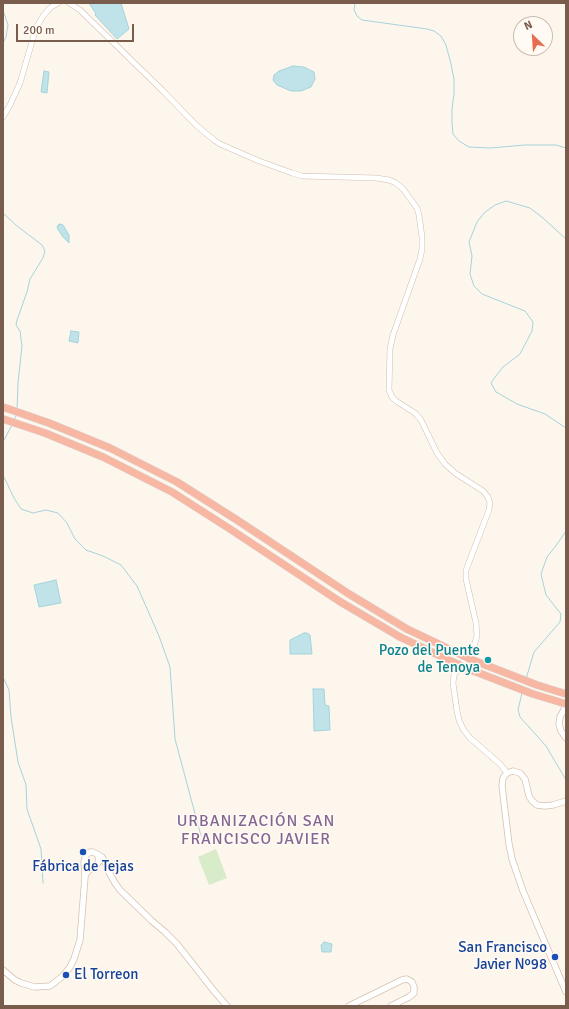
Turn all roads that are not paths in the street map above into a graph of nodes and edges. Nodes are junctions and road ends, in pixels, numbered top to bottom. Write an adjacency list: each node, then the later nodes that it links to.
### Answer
1 (58, 3): 3 (street)
2 (69, 3): 9 (street)
3 (3, 117)
4 (3, 407): 6 (highway, bridge)
5 (3, 419): 7 (highway, bridge)
6 (566, 694)
7 (566, 705): 8 (main road)
8 (566, 738)
9 (507, 773): 10 (main road); 17 (main road)
10 (563, 802)
11 (98, 856): 12 (main road); 13 (main road); 14 (main road)
12 (85, 860): 13 (main road); 15 (main road)
13 (95, 865): 14 (main road); 15 (main road)
14 (109, 872): 18 (main road)
15 (85, 877): 16 (main road)
16 (3, 970)
17 (566, 992)
18 (227, 1006)
19 (349, 1006): 20 (main road)
20 (391, 1006)

